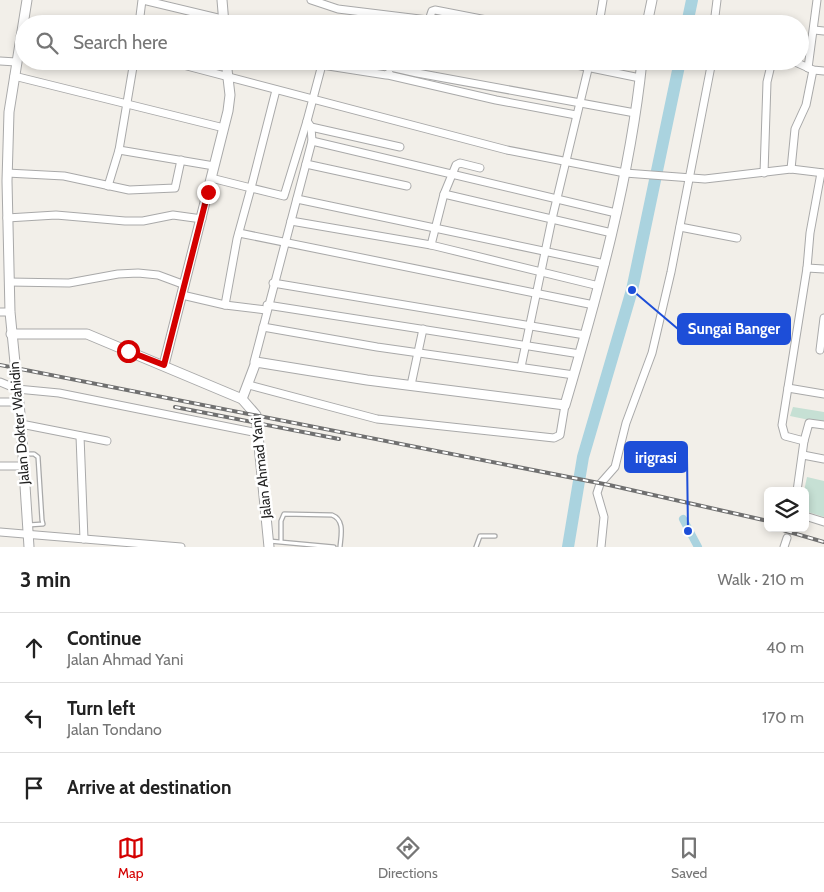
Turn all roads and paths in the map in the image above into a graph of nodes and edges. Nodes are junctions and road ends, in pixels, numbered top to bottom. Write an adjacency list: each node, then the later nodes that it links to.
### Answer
1 (24, 0): 9 (street, Jalan Dokter Wahidin)
2 (142, 0): 10 (street); 11 (street)
3 (222, 0): 12 (street)
4 (311, 0): 13 (street)
5 (604, 0): 16 (street)
6 (652, 0): 17 (street)
7 (716, 0): 18 (street)
8 (817, 0): 19 (street)
9 (24, 15)
10 (140, 15)
11 (198, 15)
12 (223, 15)
13 (380, 15)
14 (432, 15): 15 (street)
15 (461, 15)
16 (601, 15)
17 (649, 15)
18 (715, 15)
19 (814, 30): 20 (street); 24 (street)
20 (824, 31)
21 (0, 61): 22 (street)
22 (15, 62)
23 (15, 69): 39 (street, Jalan Dokter Wahidin)
24 (811, 69): 37 (street); 58 (street)
25 (133, 70): 45 (street)
26 (202, 70): 40 (street)
27 (227, 70): 40 (street)
28 (320, 70): 43 (street)
29 (360, 70): 38 (street)
30 (390, 70): 38 (street)
31 (407, 70): 44 (street)
32 (588, 70): 44 (street)
33 (611, 70): 41 (street)
34 (641, 70): 41 (street)
35 (710, 70): 65 (street)
36 (770, 70): 59 (street)
37 (824, 71)
38 (388, 75): 47 (street)
39 (14, 76): 45 (street); 63 (street, Jalan Dokter Wahidin)
40 (228, 77): 42 (street); 49 (street)
41 (640, 78): 46 (street)
42 (276, 90): 43 (street); 68 (street)
43 (314, 100): 48 (street); 54 (street)
44 (580, 103): 46 (street); 47 (street)
45 (128, 105): 49 (street); 52 (street)
46 (635, 113): 62 (street)
47 (576, 115): 54 (street)
48 (309, 124): 50 (street); 51 (street); 68 (street)
49 (224, 128): 56 (street)
50 (312, 141): 55 (street); 61 (street)
51 (400, 147)
52 (119, 150): 53 (street); 66 (street)
53 (181, 160): 56 (street); 66 (street)
54 (567, 160): 62 (street); 71 (street)
55 (306, 164): 67 (street); 70 (street)
56 (214, 166): 64 (street)
57 (480, 168): 61 (street)
58 (792, 169): 59 (street); 60 (street)
59 (764, 173): 65 (street)
60 (822, 173): 86 (street)
61 (451, 174): 69 (street); 71 (street)
62 (627, 174): 65 (street); 72 (street)
63 (4, 178): 66 (street); 73 (street, Jalan Dokter Wahidin)
64 (211, 178): 68 (street); 74 (street)
65 (688, 178): 77 (street)
66 (108, 186)
67 (407, 186)
68 (250, 188): 79 (street)
69 (444, 194): 75 (street); 78 (street)
70 (297, 199): 76 (street); 78 (street)
71 (558, 200): 72 (street); 75 (street)
72 (616, 213): 80 (street)
73 (8, 218): 74 (street); 89 (street, Jalan Dokter Wahidin)
74 (202, 219): 91 (street)
75 (552, 219): 80 (street); 84 (street)
76 (291, 221): 82 (street); 83 (street)
77 (680, 227): 81 (street); 148 (street)
78 (436, 228): 83 (street); 84 (street)
79 (239, 233): 82 (street); 95 (street)
80 (612, 233): 85 (street)
81 (737, 238)
82 (284, 243): 90 (street); 93 (street)
83 (431, 245): 88 (street)
84 (546, 250): 85 (street); 88 (street)
85 (605, 264): 92 (street)
86 (806, 268): 87 (street); 115 (street)
87 (824, 269)
88 (542, 273): 92 (street); 93 (street)
89 (9, 282): 91 (street); 98 (street, Jalan Dokter Wahidin)
90 (273, 284): 97 (street); 100 (street)
91 (185, 285): 94 (street)
92 (599, 286): 96 (street)
93 (537, 293): 96 (street); 100 (street)
94 (182, 295): 95 (street); 110 (street)
95 (225, 305): 97 (street)
96 (594, 305): 104 (street)
97 (267, 307): 101 (street); 102 (street)
98 (5, 312): 103 (street, Jalan Dokter Wahidin)
99 (824, 318): 106 (street)
100 (531, 325): 104 (street); 105 (street)
101 (263, 327): 107 (street); 109 (street)
102 (423, 329): 105 (street); 107 (street)
103 (11, 334): 110 (street, Jalan Ahmad Yani); 116 (street, Jalan Dokter Wahidin)
104 (585, 335): 108 (street)
105 (526, 346): 108 (street); 111 (street)
106 (820, 350)
107 (417, 352): 111 (street); 114 (street)
108 (580, 354): 112 (street)
109 (254, 362): 114 (street); 117 (street)
110 (164, 365): 117 (street, Jalan Ahmad Yani)
111 (521, 367): 112 (street)
112 (574, 375): 121 (street)
113 (0, 382): 116 (street)
114 (412, 385): 121 (street)
115 (788, 388): 118 (street); 127 (street)
116 (17, 389): 120 (street, Jalan Dokter Wahidin); 124 (street)
117 (246, 392): 121 (street); 124 (street, Jalan Ahmad Yani)
118 (824, 394)
119 (0, 402): 120 (street)
120 (18, 402): 122 (street, Jalan Dokter Wahidin)
121 (565, 405)
122 (22, 424): 125 (street); 128 (street, Jalan Dokter Wahidin)
123 (824, 425): 127 (street)
124 (258, 432): 142 (street, Jalan Ahmad Yani)
125 (80, 436): 126 (street); 140 (street)
126 (107, 441)
127 (804, 441): 129 (street)
128 (23, 454): 132 (street, Jalan Dokter Wahidin); 136 (lane)
129 (803, 455): 130 (street); 133 (street)
130 (824, 459)
131 (0, 466): 132 (street)
132 (24, 466): 136 (street, Jalan Dokter Wahidin)
133 (798, 487)
134 (809, 517): 135 (street)
135 (824, 522)
136 (28, 529): 137 (street); 140 (street); 143 (street, Jalan Dokter Wahidin)
137 (0, 532)
138 (495, 536): 147 (lane)
139 (787, 538): 149 (street)
140 (84, 539): 144 (street)
141 (281, 541): 142 (lane); 145 (lane); 146 (lane)
142 (269, 544)
143 (30, 547)
144 (181, 547)
145 (334, 547)
146 (340, 547)
147 (476, 547)
148 (601, 547)
149 (784, 547)

